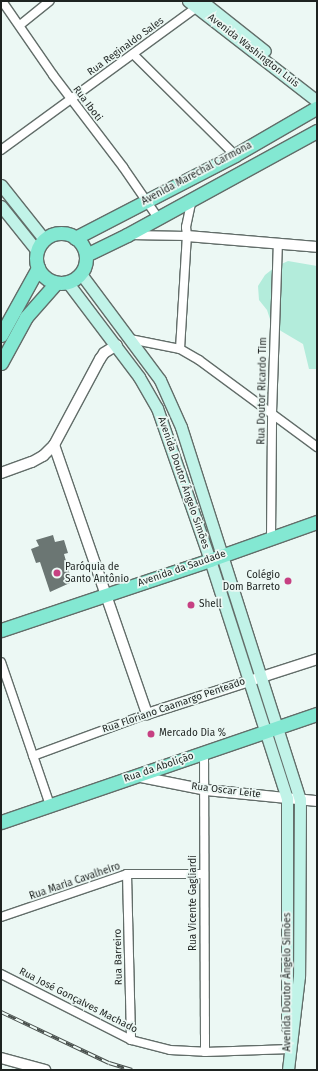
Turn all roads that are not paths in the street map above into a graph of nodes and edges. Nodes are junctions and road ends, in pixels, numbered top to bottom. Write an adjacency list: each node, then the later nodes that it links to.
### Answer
1 (2, 1): 4 (street, Rua Iboti)
2 (50, 1): 4 (street)
3 (198, 3): 5 (street, Rua Reginaldo Sales); 6 (main road, Avenida Washington Luis); 8 (main road, Avenida Washington Luis)
4 (20, 25): 7 (street, Rua Iboti)
5 (134, 54): 7 (street, Rua Reginaldo Sales); 11 (street)
6 (317, 93)
7 (71, 100): 10 (street, Rua Reginaldo Sales); 14 (street, Rua Iboti)
8 (317, 104): 11 (main road, Avenida Marechal Carmona)
9 (317, 132): 13 (main road, Avenida Marechal Carmona)
10 (1, 150)
11 (235, 155): 14 (main road, Avenida Marechal Carmona)
12 (1, 185): 20 (main road)
13 (192, 199): 16 (main road, Avenida Marechal Carmona); 18 (street)
14 (147, 201): 16 (street, Rua Iboti); 19 (main road, Avenida Marechal Carmona)
15 (1, 206): 23 (main road)
16 (158, 218): 17 (main road, Avenida Marechal Carmona)
17 (127, 235): 18 (street); 24 (main road, Avenida Marechal Carmona)
18 (187, 236): 21 (street); 31 (street)
19 (75, 238): 20 (main road); 24 (main road)
20 (44, 240): 23 (main road)
21 (278, 244): 22 (street); 33 (street, Rua Doutor Ricardo Tim)
22 (317, 247)
23 (37, 251): 25 (main road)
24 (86, 255): 26 (main road)
25 (38, 268): 27 (main road); 28 (main road)
26 (81, 274): 27 (main road); 29 (main road, Avenida Doutor Ângelo Simões)
27 (62, 283): 30 (main road, Avenida Doutor Ângelo Simões); 32 (main road)
28 (1, 335)
29 (130, 339): 31 (street); 39 (main road, Avenida Doutor Ângelo Simões)
30 (117, 345): 34 (street); 40 (main road, Avenida Doutor Ângelo Simões)
31 (180, 349): 33 (street)
32 (1, 363)
33 (272, 413): 35 (street); 38 (street, Rua Doutor Ricardo Tim)
34 (54, 445): 36 (street); 41 (street)
35 (317, 447)
36 (1, 473)
37 (317, 522): 38 (main road, Avenida da Saudade)
38 (271, 538): 39 (main road, Avenida da Saudade)
39 (223, 555): 40 (main road, Avenida da Saudade); 45 (main road, Avenida Doutor Ângelo Simões)
40 (210, 560): 41 (main road, Avenida da Saudade); 46 (main road, Avenida Doutor Ângelo Simões)
41 (106, 595): 42 (main road, Avenida da Saudade); 47 (street)
42 (1, 630)
43 (317, 659): 45 (street, Rua Floriano Caamargo Penteado)
44 (1, 662): 51 (street)
45 (261, 677): 46 (street, Rua Floriano Caamargo Penteado); 49 (main road, Avenida Doutor Ângelo Simões)
46 (248, 681): 47 (street, Rua Floriano Caamargo Penteado); 49 (main road, Avenida Doutor Ângelo Simões)
47 (147, 714): 51 (street, Rua Floriano Caamargo Penteado)
48 (317, 714): 49 (main road, Rua da Abolição)
49 (272, 730): 50 (main road, Rua da Abolição); 54 (main road, Avenida Doutor Ângelo Simões); 55 (main road, Avenida Doutor Ângelo Simões)
50 (204, 753): 52 (main road, Rua da Abolição); 53 (street, Rua Vicente Gagliardi)
51 (33, 756): 57 (street)
52 (136, 776): 53 (street, Rua Oscar Leite); 57 (main road, Rua da Abolição)
53 (203, 790): 54 (street, Rua Oscar Leite); 60 (street, Rua Vicente Gagliardi)
54 (287, 798): 55 (street, Rua Oscar Leite); 64 (main road, Avenida Doutor Ângelo Simões)
55 (300, 799): 56 (street, Rua Oscar Leite); 64 (main road, Avenida Doutor Ângelo Simões)
56 (317, 801)
57 (50, 805): 58 (main road, Rua da Abolição)
58 (1, 822)
59 (127, 874): 60 (street, Rua Maria Cavalheiro); 61 (street, Rua Maria Cavalheiro); 63 (street, Rua Barreiro)
60 (204, 874): 65 (street, Rua Vicente Gagliardi)
61 (1, 917)
62 (1, 974): 63 (street, Rua José Gonçalves Machado)
63 (131, 1040): 65 (street, Rua José Gonçalves Machado)
64 (289, 1050): 65 (street, Rua José Gonçalves Machado); 67 (main road, Avenida Doutor Ângelo Simões)
65 (205, 1052)
66 (1, 1058): 68 (street)
67 (288, 1066)
68 (45, 1070)

